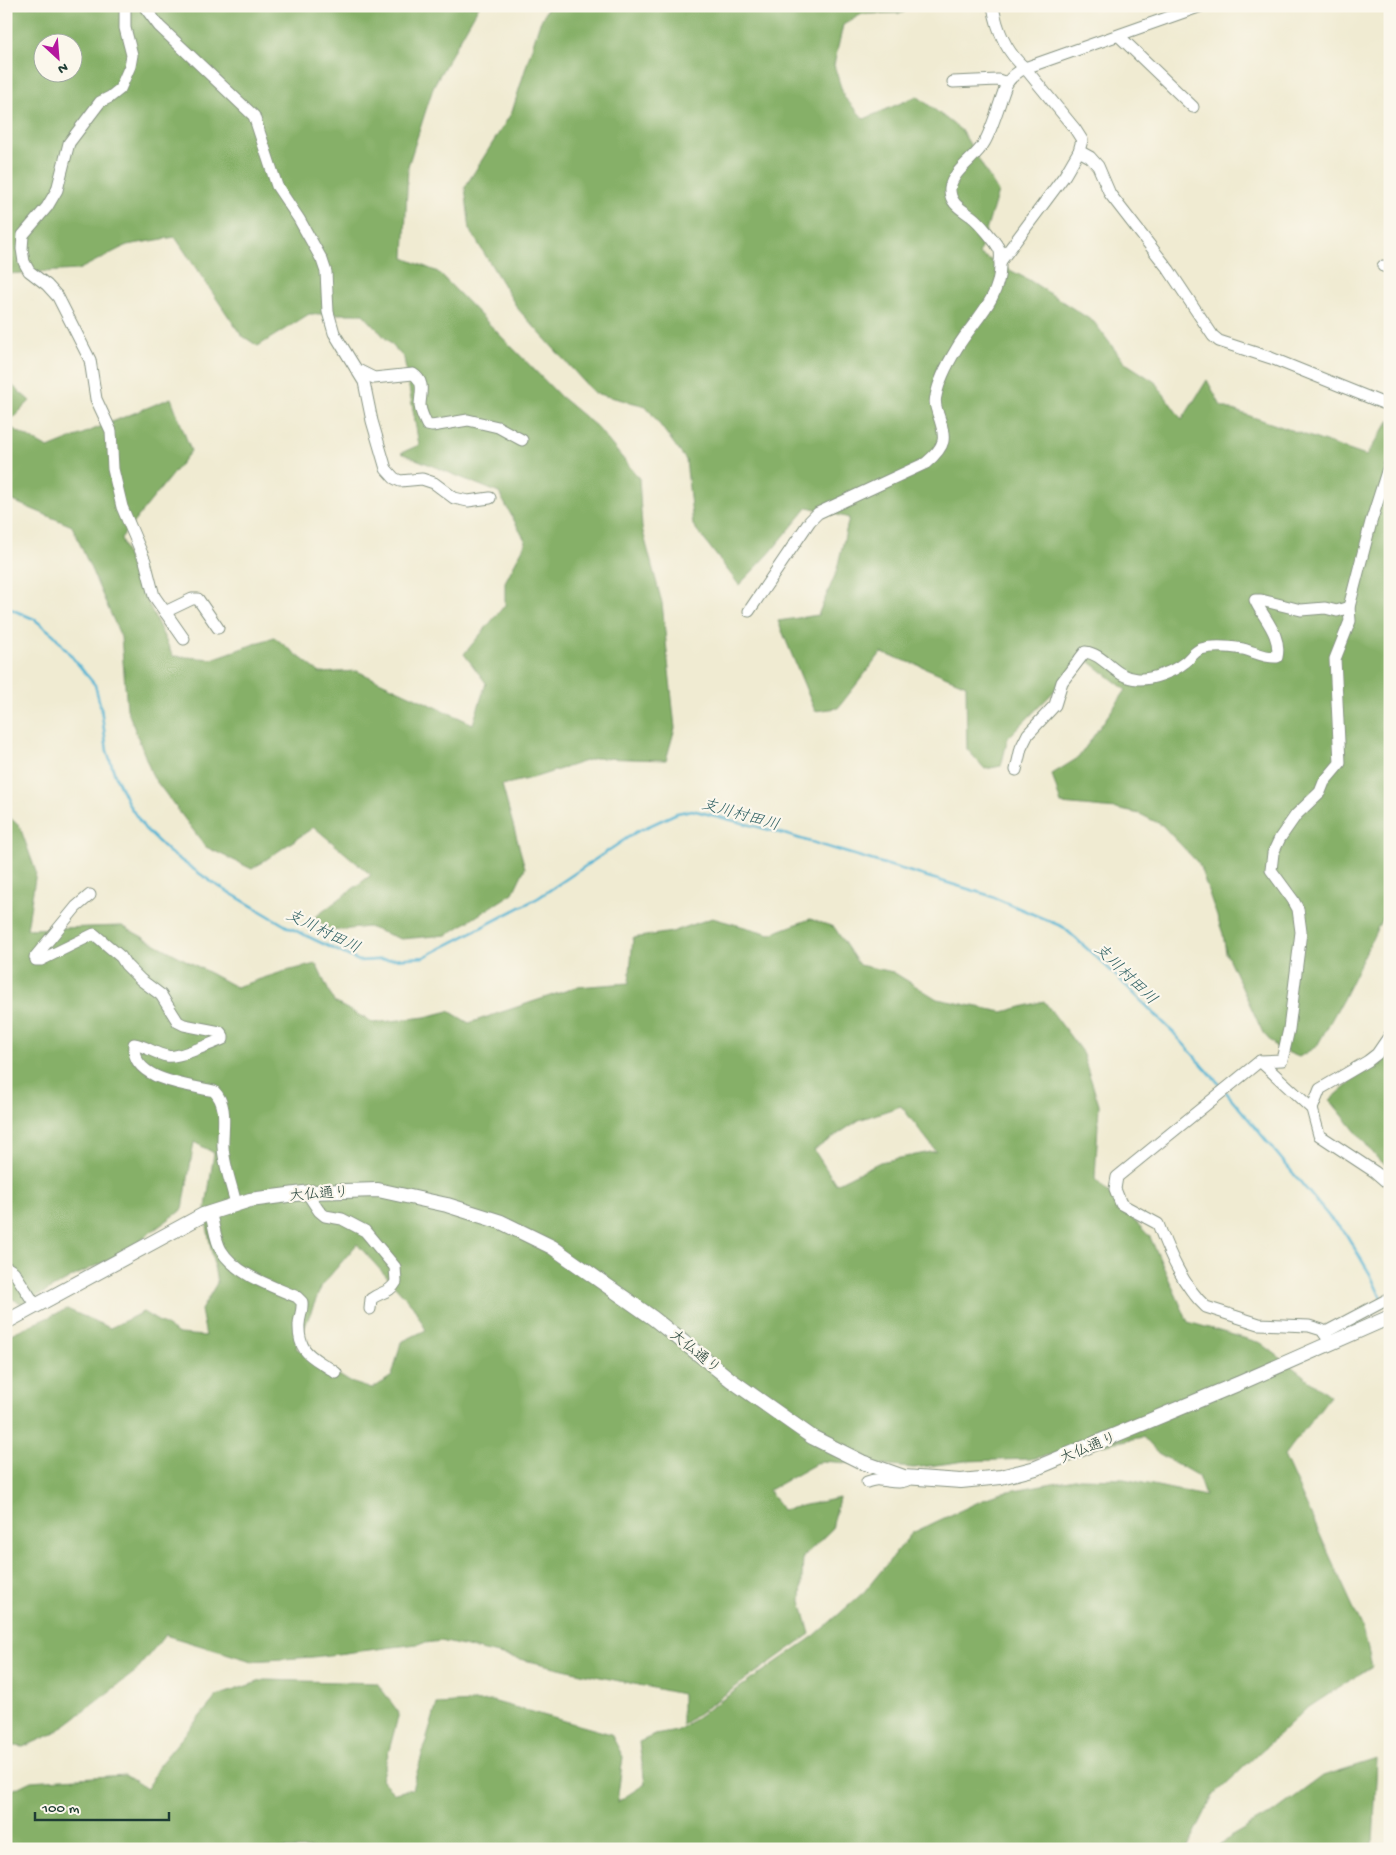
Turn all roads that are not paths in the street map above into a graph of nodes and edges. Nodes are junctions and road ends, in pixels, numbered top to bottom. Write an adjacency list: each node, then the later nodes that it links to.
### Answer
1 (125, 6): 19 (street)
2 (144, 6): 12 (street)
3 (993, 6): 6 (street)
4 (1201, 6): 5 (street)
5 (1120, 36): 6 (street); 9 (street)
6 (1025, 68): 8 (street); 10 (street)
7 (953, 82): 8 (street)
8 (1007, 83): 11 (street)
9 (1193, 107)
10 (1079, 151): 11 (street); 13 (street)
11 (1000, 262): 18 (street)
12 (356, 369): 14 (street); 16 (street)
13 (1390, 406)
14 (522, 440)
15 (1390, 462): 17 (street)
16 (490, 498)
17 (1349, 607): 22 (street); 25 (street)
18 (750, 611)
19 (166, 612): 20 (street); 21 (street)
20 (218, 628)
21 (184, 639)
22 (1016, 770)
23 (90, 894): 29 (street)
24 (1390, 1035): 26 (street)
25 (1260, 1061): 26 (street); 37 (street)
26 (1312, 1109): 27 (street)
27 (1390, 1185)
28 (307, 1193): 29 (street, 大仏通り); 34 (street); 39 (street, 大仏通り)
29 (236, 1204): 30 (street, 大仏通り)
30 (210, 1212): 33 (street, 大仏通り); 38 (street)
31 (6, 1267): 33 (street)
32 (1390, 1298): 37 (street)
33 (36, 1306): 36 (street, 大仏通り)
34 (370, 1309)
35 (1390, 1318): 37 (street, 大仏通り)
36 (6, 1322)
37 (1327, 1338): 39 (street, 大仏通り)
38 (336, 1373)
39 (913, 1478): 40 (street)
40 (866, 1482)

